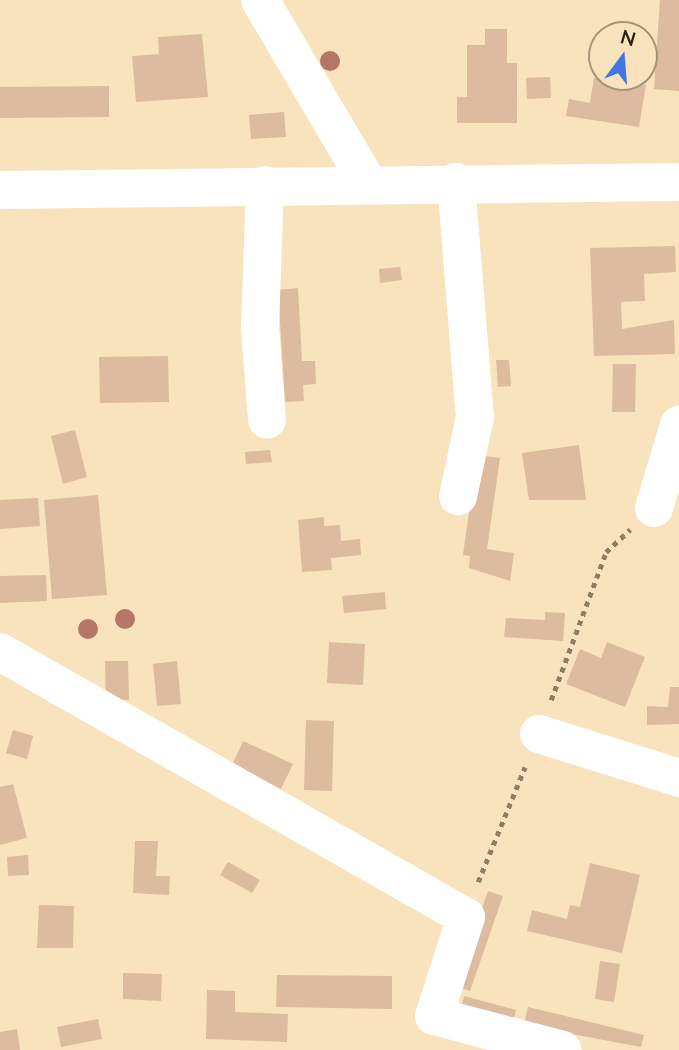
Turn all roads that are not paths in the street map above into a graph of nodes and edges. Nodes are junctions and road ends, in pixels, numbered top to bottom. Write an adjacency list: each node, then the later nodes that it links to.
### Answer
1 (260, 0): 3 (street)
2 (679, 182): 4 (street)
3 (368, 183): 4 (street); 5 (street)
4 (456, 183): 9 (street)
5 (265, 185): 6 (street); 7 (street)
6 (0, 190)
7 (267, 420)
8 (679, 425): 10 (street)
9 (458, 496)
10 (654, 508)
11 (0, 652): 14 (street)
12 (539, 734): 13 (street)
13 (679, 778)
14 (563, 1050)

